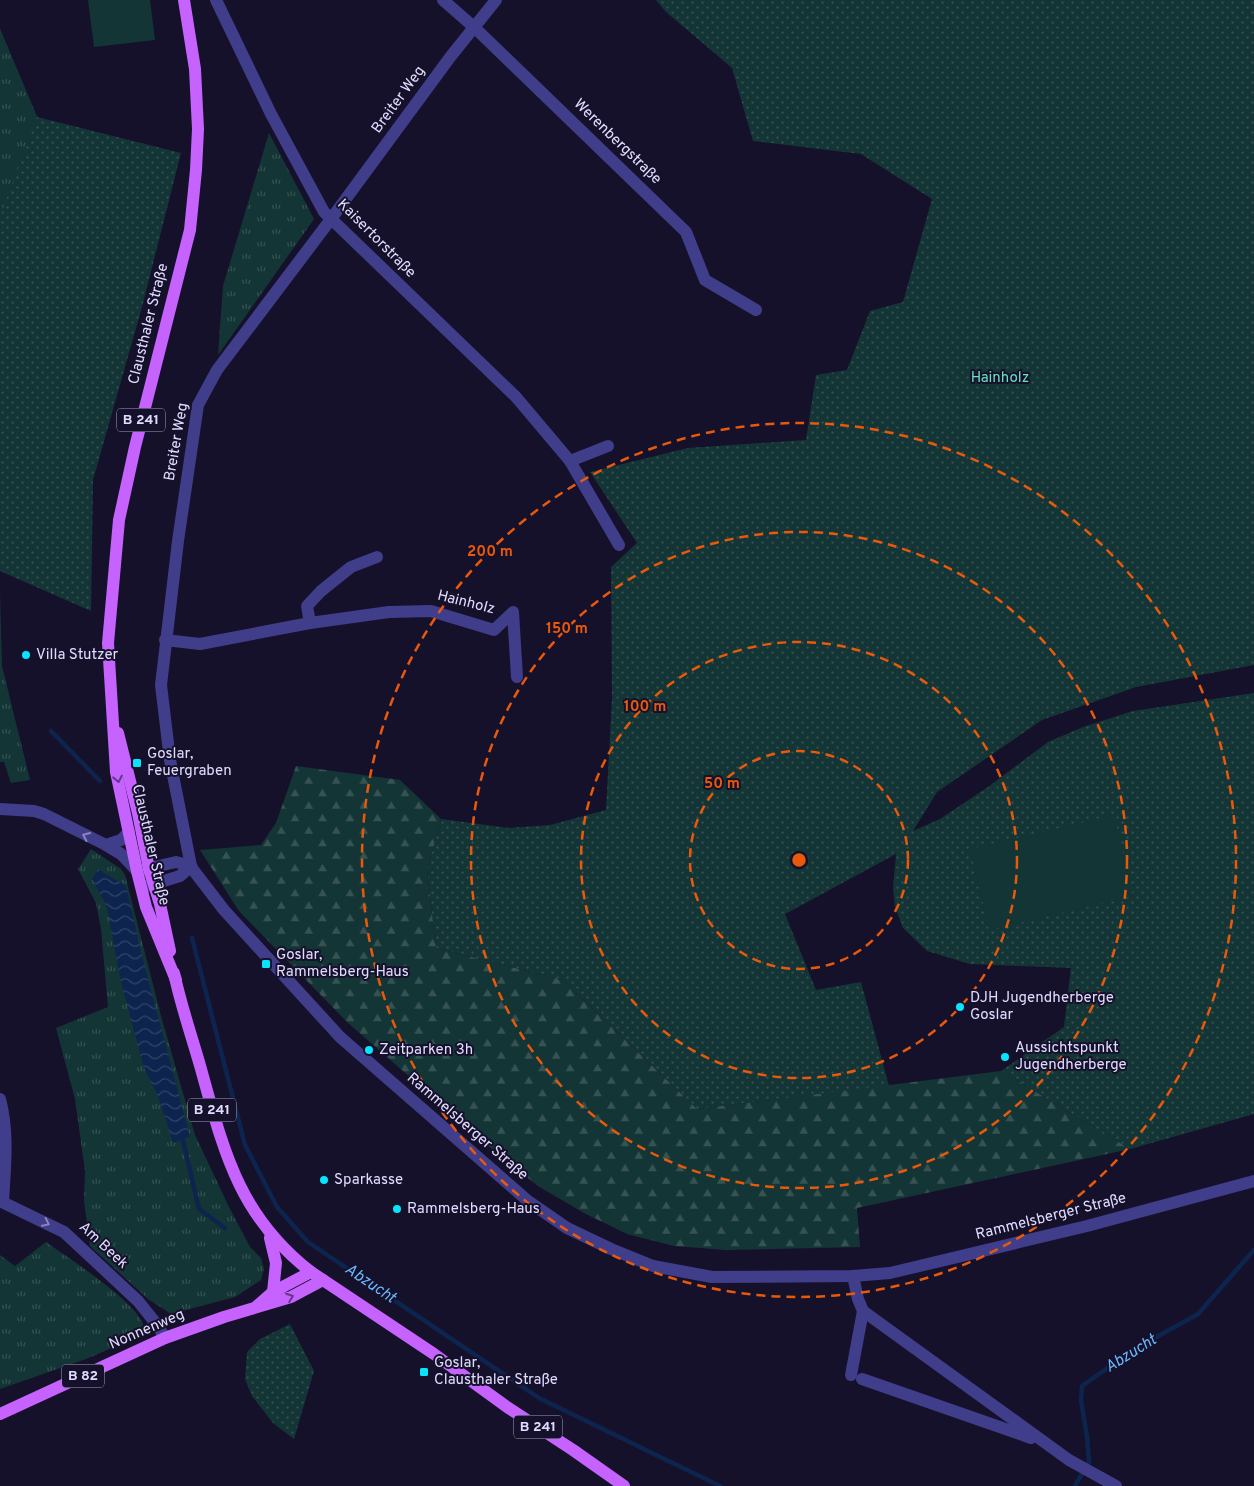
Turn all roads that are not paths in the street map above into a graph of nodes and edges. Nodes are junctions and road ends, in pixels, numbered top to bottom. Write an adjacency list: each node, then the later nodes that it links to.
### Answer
1 (184, 0): 15 (main road, Clausthaler Straße / B 241)
2 (216, 0): 6 (street, Kaisertorstraße)
3 (443, 0): 5 (street, Werenbergstraße)
4 (496, 0): 5 (street, Breiter Weg)
5 (475, 28): 6 (street, Breiter Weg); 7 (street, Werenbergstraße)
6 (331, 219): 9 (street, Kaisertorstraße); 13 (street, Breiter Weg)
7 (756, 310)
8 (608, 446): 9 (street)
9 (570, 460): 10 (street, Kaisertorstraße)
10 (619, 545)
11 (377, 557): 12 (street)
12 (310, 623): 13 (street, Hainholz); 14 (street, Hainholz)
13 (166, 640): 19 (street, Breiter Weg)
14 (517, 677)
15 (113, 713): 17 (main road, Clausthaler Straße / B 241, one-way to 17); 20 (main road, Clausthaler Straße / B 241)
16 (0, 809): 18 (street, one-way to 16)
17 (129, 832): 18 (street); 20 (main road, Clausthaler Straße / B 241)
18 (106, 845): 20 (street)
19 (191, 866): 20 (street); 21 (street); 27 (street, Rammelsberger Straße)
20 (143, 870): 21 (main road, Clausthaler Straße / B 241)
21 (147, 886): 25 (main road, Clausthaler Straße / B 241)
22 (0, 1099): 24 (street)
23 (1254, 1181): 27 (street, Rammelsberger Straße)
24 (1, 1201): 32 (street, Am Beek, one-way to 32)
25 (268, 1233): 26 (main road, Clausthaler Straße / B 241); 29 (main road)
26 (311, 1272): 28 (main road, Clausthaler Straße / B 241); 29 (main road, Nonnenweg)
27 (854, 1276): 31 (street)
28 (323, 1280): 30 (main road, Nonnenweg / B 82, one-way to 28); 35 (main road, Clausthaler Straße / B 241)
29 (273, 1292): 30 (main road, Nonnenweg / B 82)
30 (255, 1308): 32 (main road, Nonnenweg / B 82)
31 (863, 1312): 34 (street); 34 (street)
32 (165, 1338): 33 (main road, Nonnenweg / B 82)
33 (0, 1414)
34 (1046, 1443): 36 (street)
35 (624, 1486)
36 (1116, 1486)

